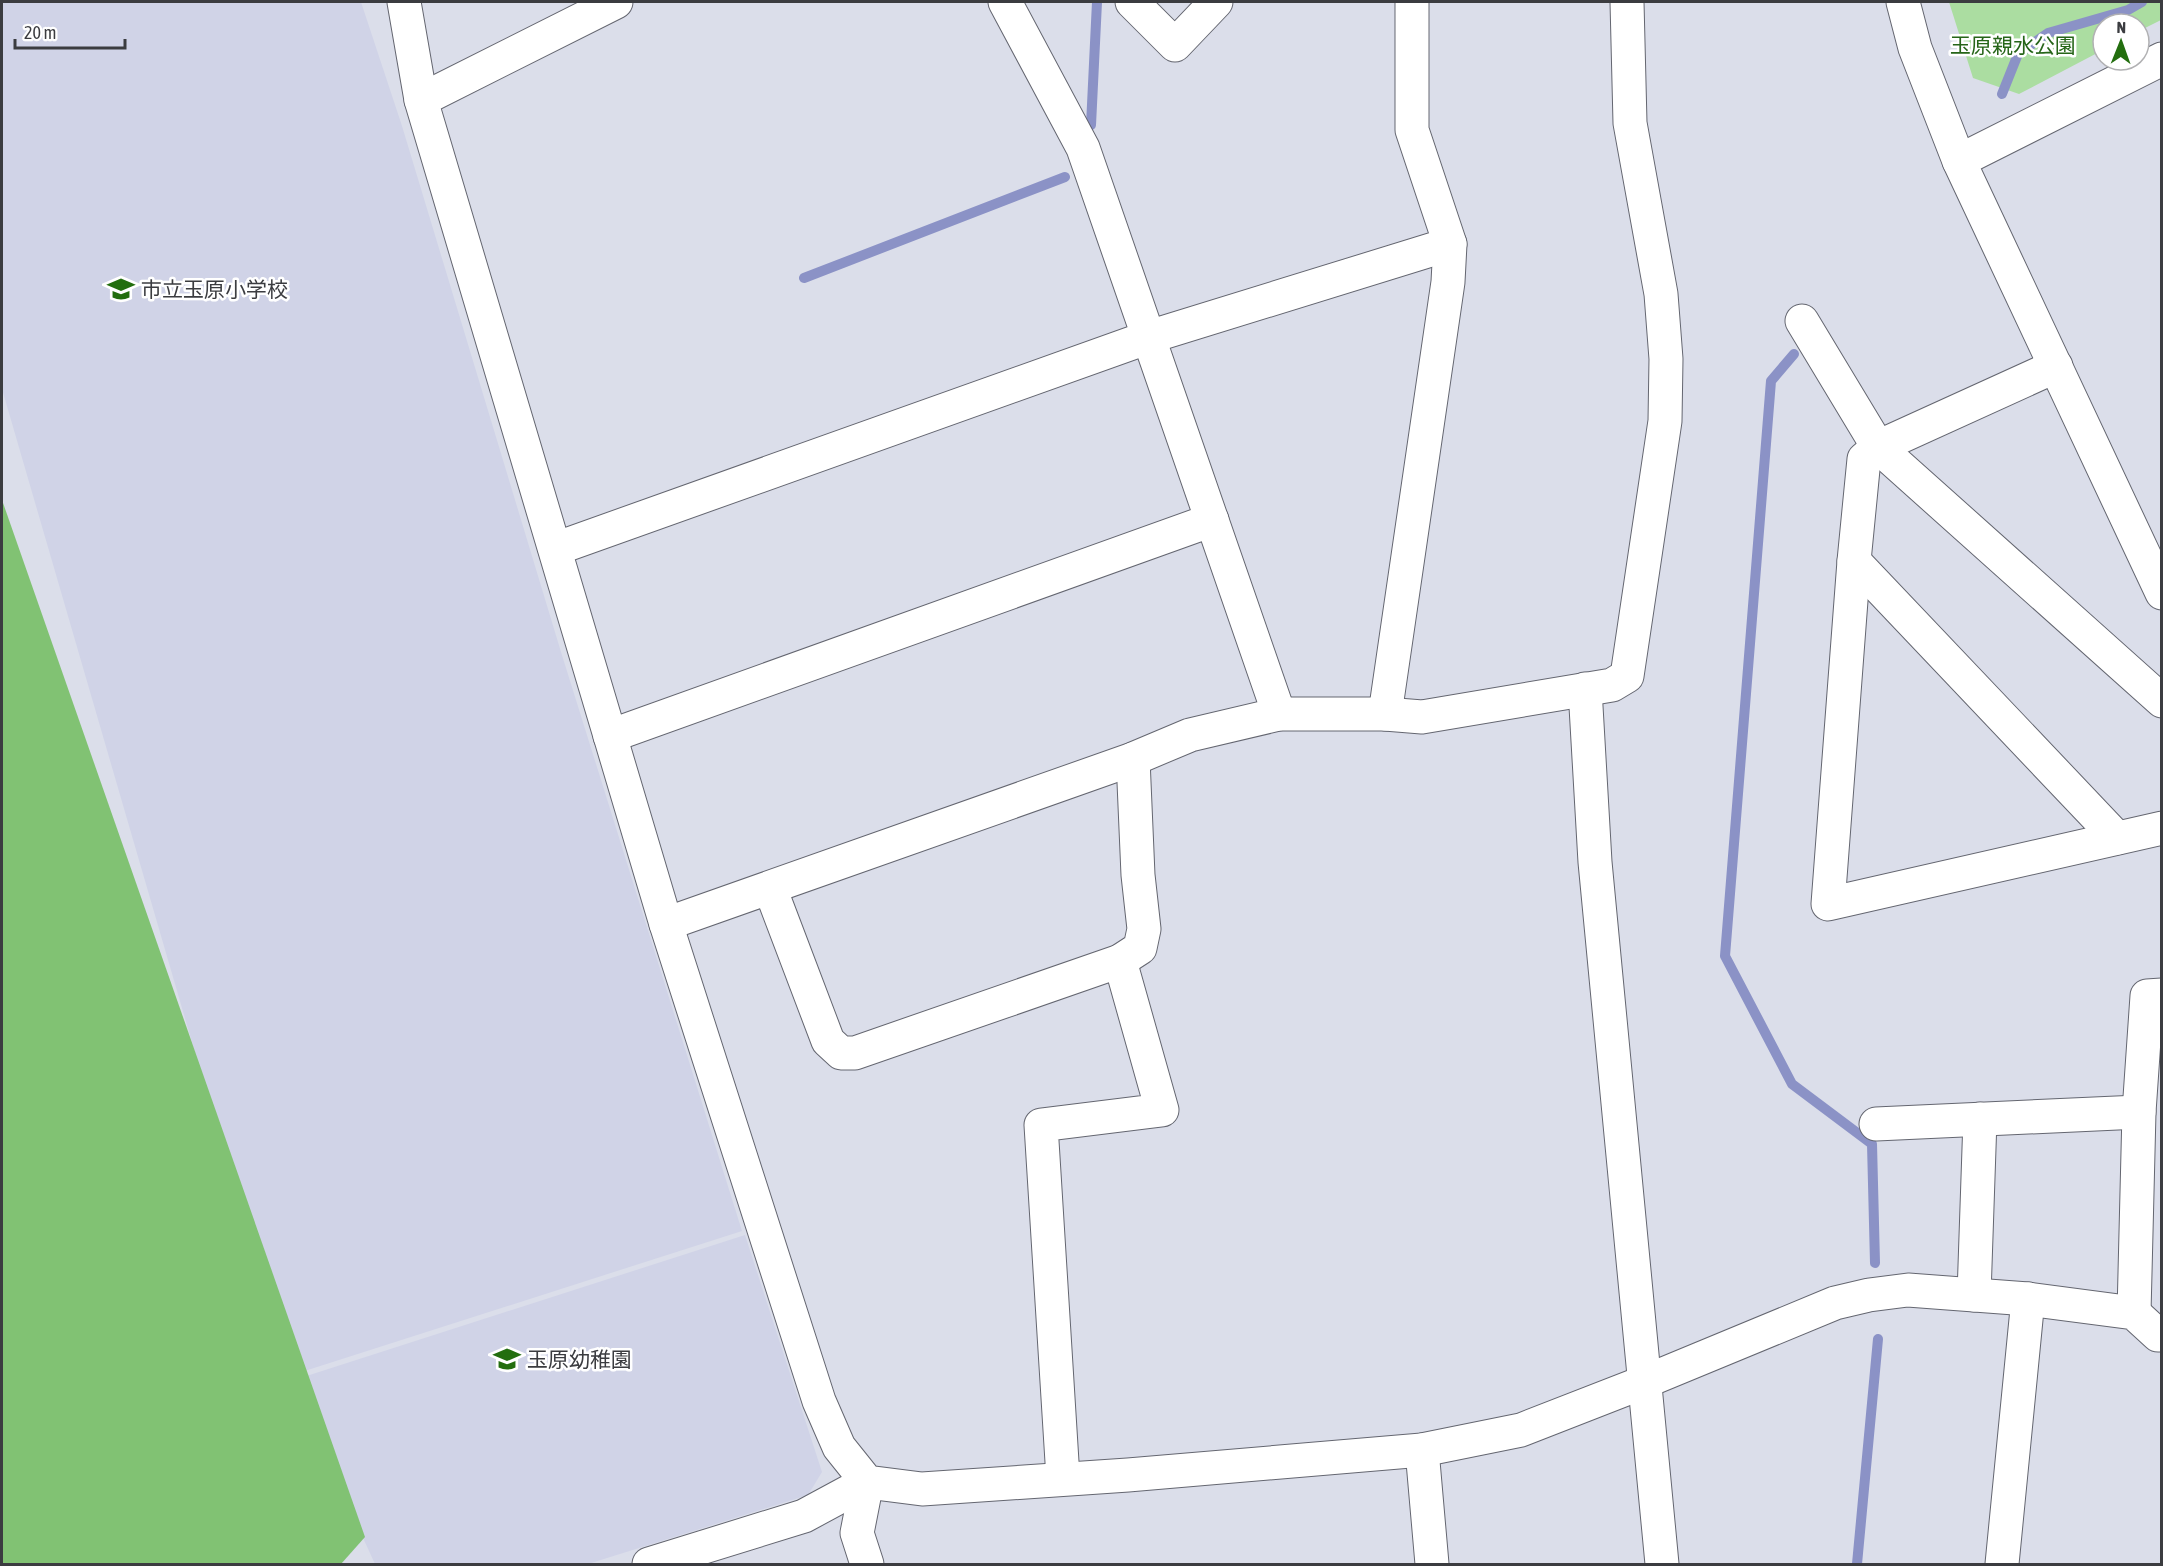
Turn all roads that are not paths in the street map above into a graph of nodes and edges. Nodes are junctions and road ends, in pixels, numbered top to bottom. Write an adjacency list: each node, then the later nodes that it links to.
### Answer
1 (404, 2): 10 (street)
2 (616, 2): 10 (street)
3 (1005, 2): 14 (street)
4 (1132, 2): 5 (street)
5 (1216, 2)
6 (1412, 2): 12 (street)
7 (1627, 2): 21 (street)
8 (1903, 2): 11 (street)
9 (2162, 59): 11 (street)
10 (421, 100): 18 (street)
11 (1959, 161): 15 (street)
12 (1450, 244): 14 (street); 24 (street)
13 (1802, 321): 16 (street)
14 (1149, 337): 17 (street); 18 (street)
15 (2056, 366): 16 (street); 20 (street)
16 (1878, 447): 19 (street); 22 (street)
17 (1212, 520): 23 (street); 25 (street)
18 (555, 549): 25 (street)
19 (1854, 561): 28 (street); 28 (street)
20 (2162, 593)
21 (1584, 689): 24 (street); 40 (street)
22 (2162, 701)
23 (1279, 714): 24 (street); 26 (street)
24 (1385, 714)
25 (610, 736): 30 (street)
26 (1133, 759): 29 (street); 31 (street)
27 (2162, 828): 28 (street)
28 (2117, 838)
29 (770, 888): 30 (street); 31 (street)
30 (666, 924): 43 (street)
31 (1120, 961): 42 (street)
32 (2162, 995): 33 (street)
33 (2139, 1112): 34 (street); 38 (street)
34 (1980, 1119): 35 (street); 36 (street)
35 (1876, 1124)
36 (1974, 1295): 37 (street); 40 (street)
37 (2028, 1299): 38 (street); 48 (street)
38 (2134, 1313): 39 (street)
39 (2162, 1335)
40 (1644, 1382): 41 (street); 47 (street)
41 (1422, 1450): 42 (street); 46 (street)
42 (1064, 1478): 43 (street)
43 (867, 1482): 44 (street); 45 (street)
44 (649, 1564)
45 (867, 1564)
46 (1432, 1564)
47 (1662, 1564)
48 (2002, 1564)

